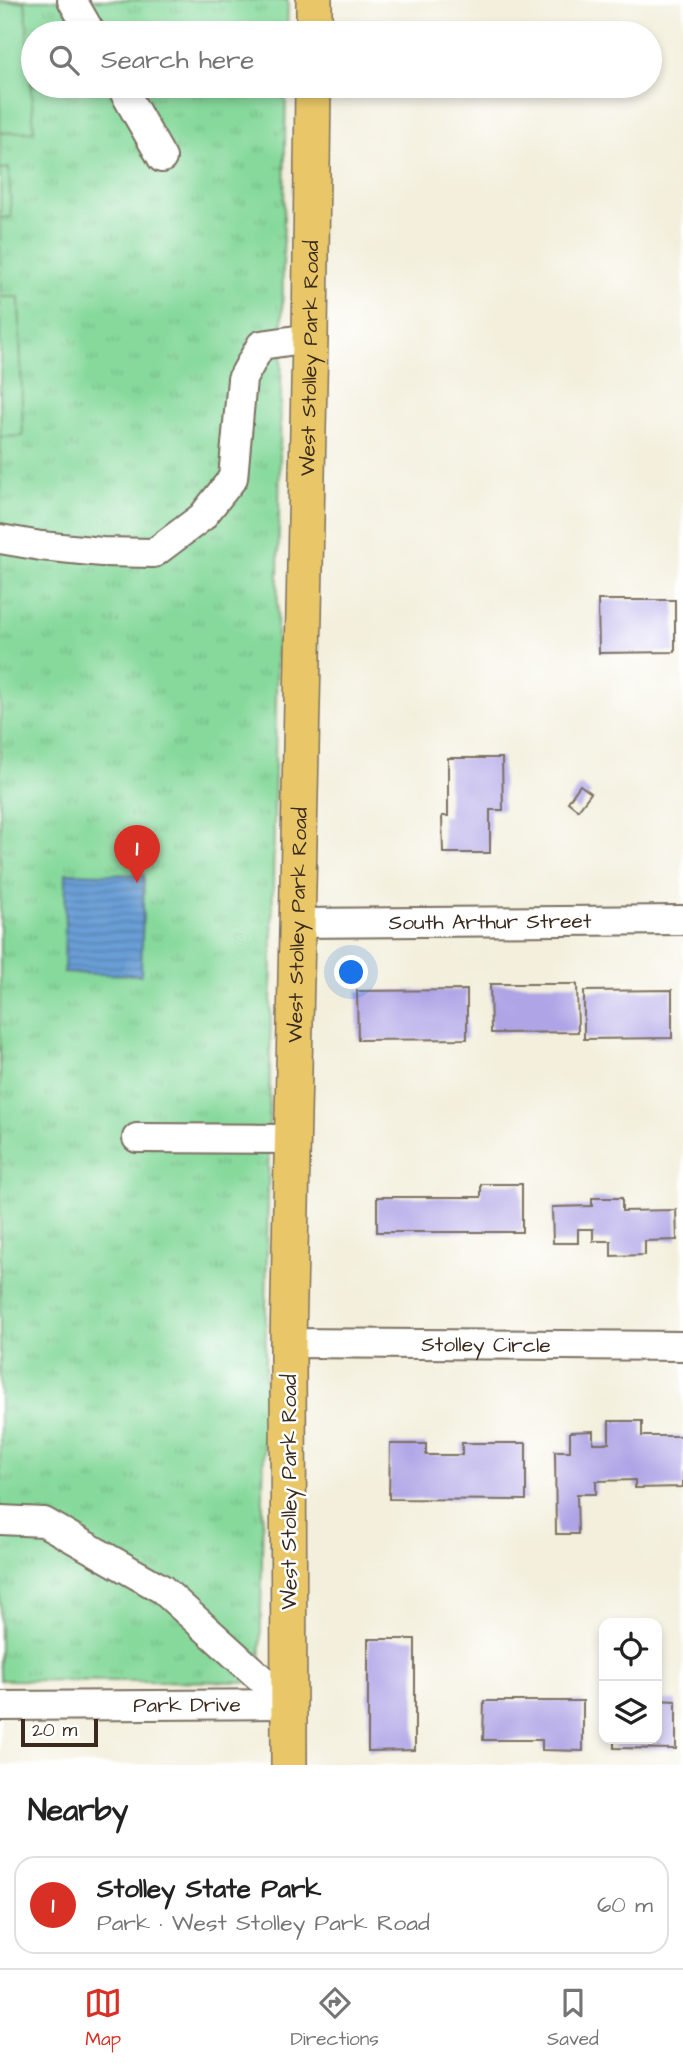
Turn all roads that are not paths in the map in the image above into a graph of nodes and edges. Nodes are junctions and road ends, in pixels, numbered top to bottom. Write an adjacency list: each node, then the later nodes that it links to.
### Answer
1 (72, 0): 3 (street)
2 (314, 0): 4 (main road)
3 (84, 21)
4 (314, 21)
5 (128, 98): 7 (street)
6 (313, 98): 8 (main road, West Stolley Park Road)
7 (162, 158)
8 (310, 338): 9 (street); 11 (main road, West Stolley Park Road)
9 (0, 539)
10 (683, 920): 11 (street, South Arthur Street)
11 (296, 923): 13 (main road, West Stolley Park Road)
12 (137, 1138): 13 (street)
13 (291, 1139): 14 (main road, West Stolley Park Road)
14 (288, 1343): 15 (street, Stolley Circle); 17 (main road, West Stolley Park Road)
15 (683, 1346)
16 (0, 1521): 17 (street)
17 (289, 1704): 18 (street, Park Drive); 19 (main road, West Stolley Park Road)
18 (0, 1706)
19 (289, 1765)

